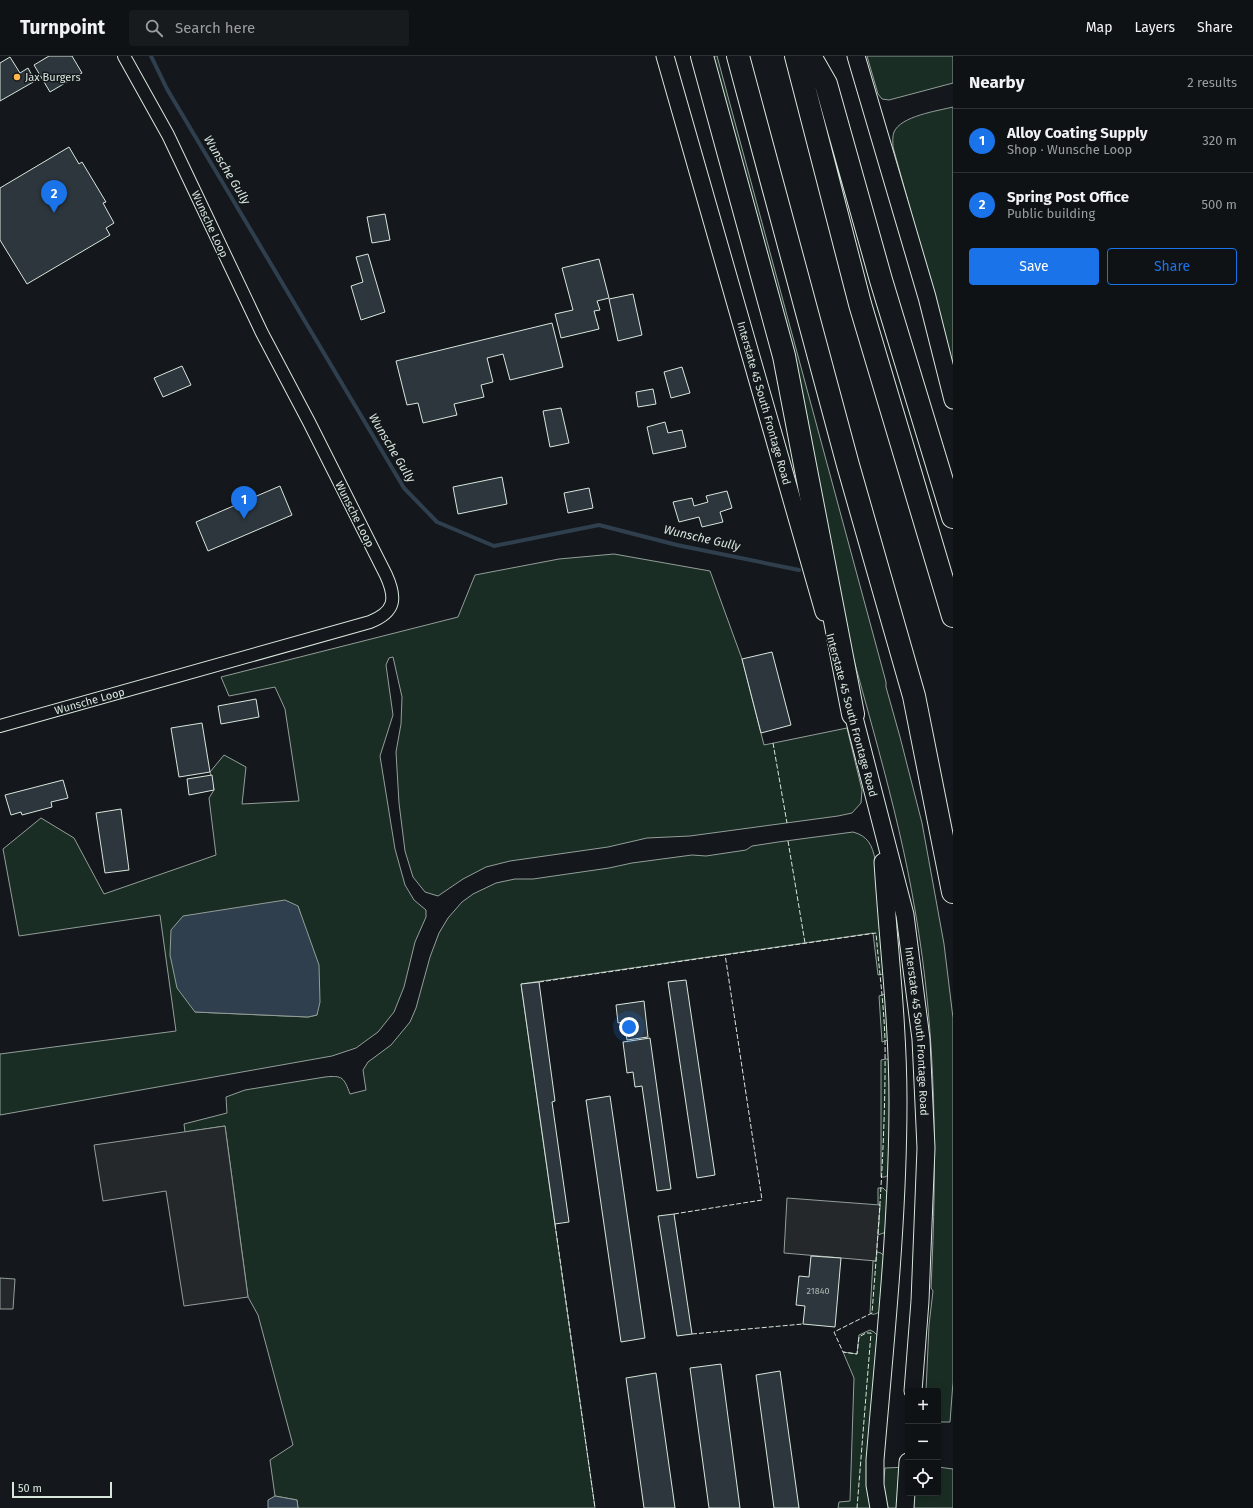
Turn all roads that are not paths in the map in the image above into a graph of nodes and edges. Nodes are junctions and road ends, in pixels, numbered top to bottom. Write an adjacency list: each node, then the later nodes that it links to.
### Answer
1 (124, 56): 12 (street, Wunsche Loop)
2 (665, 56): 11 (main road, Interstate 45 South Frontage Road)
3 (702, 56): 11 (highway)
4 (738, 56): 14 (highway)
5 (796, 56): 10 (highway)
6 (810, 56): 9 (highway)
7 (856, 56): 8 (main road)
8 (953, 400)
9 (953, 517)
10 (953, 616)
11 (853, 714): 13 (main road, Interstate 45 South Frontage Road)
12 (0, 726)
13 (880, 818): 15 (main road, Interstate 45 South Frontage Road); 17 (main road)
14 (953, 892)
15 (913, 1388)
16 (906, 1496): 18 (main road)
17 (879, 1508)
18 (905, 1508)

